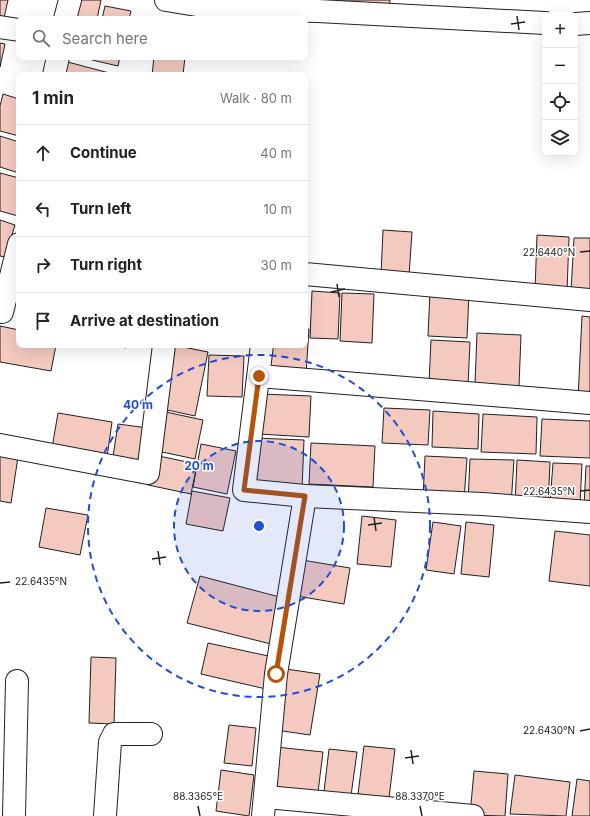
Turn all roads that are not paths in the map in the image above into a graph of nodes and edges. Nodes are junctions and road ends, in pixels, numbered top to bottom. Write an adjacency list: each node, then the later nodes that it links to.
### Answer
1 (70, 0): 3 (street)
2 (166, 0): 4 (street)
3 (66, 16)
4 (542, 23)
5 (590, 23): 6 (street)
6 (578, 24)
7 (0, 27): 8 (street)
8 (16, 30)
9 (57, 60): 10 (street)
10 (55, 72)
11 (16, 256): 14 (street)
12 (308, 274): 13 (street)
13 (590, 300)
14 (2, 312)
15 (164, 348): 19 (street)
16 (262, 348): 17 (street)
17 (259, 376): 18 (street); 20 (street)
18 (590, 403)
19 (0, 445)
20 (305, 496): 21 (street); 24 (street)
21 (590, 512)
22 (17, 681): 25 (street)
23 (151, 734): 26 (street)
24 (264, 806): 27 (street)
25 (14, 816)
26 (106, 816)
27 (473, 816)

